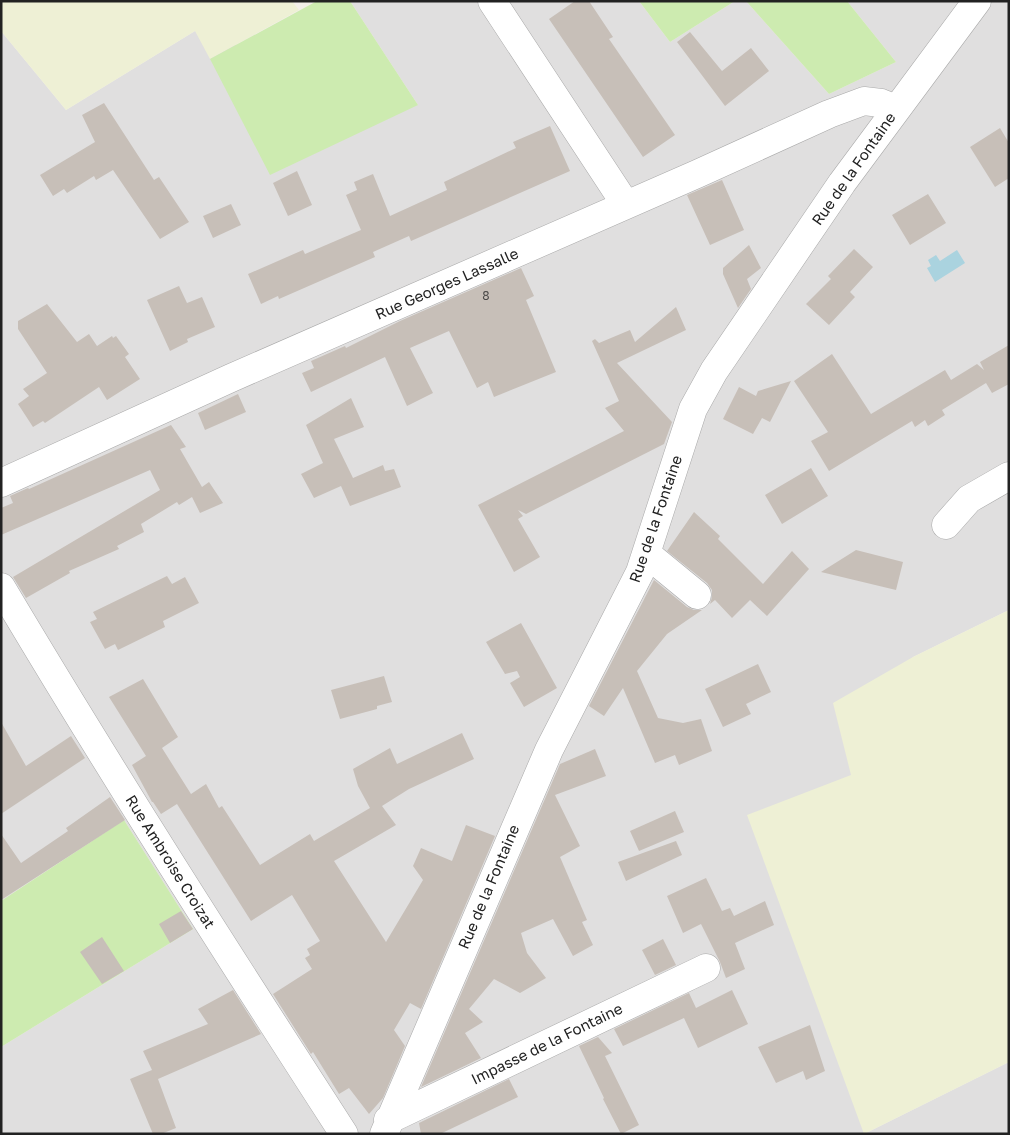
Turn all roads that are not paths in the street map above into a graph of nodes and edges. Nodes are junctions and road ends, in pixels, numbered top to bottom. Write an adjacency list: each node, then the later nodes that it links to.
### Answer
1 (492, 1): 4 (street)
2 (966, 6): 3 (street, Rue de la Fontaine)
3 (896, 109): 4 (street, Rue Georges Lassalle); 8 (street, Rue de la Fontaine)
4 (626, 205): 6 (street, Rue Georges Lassalle)
5 (1009, 476): 7 (street)
6 (1, 483)
7 (946, 525)
8 (647, 554): 10 (street); 12 (street, Rue de la Fontaine)
9 (1, 587): 13 (street, Rue Ambroise Croizat)
10 (697, 595)
11 (706, 968): 12 (street, Impasse de la Fontaine)
12 (386, 1127)
13 (344, 1134)

